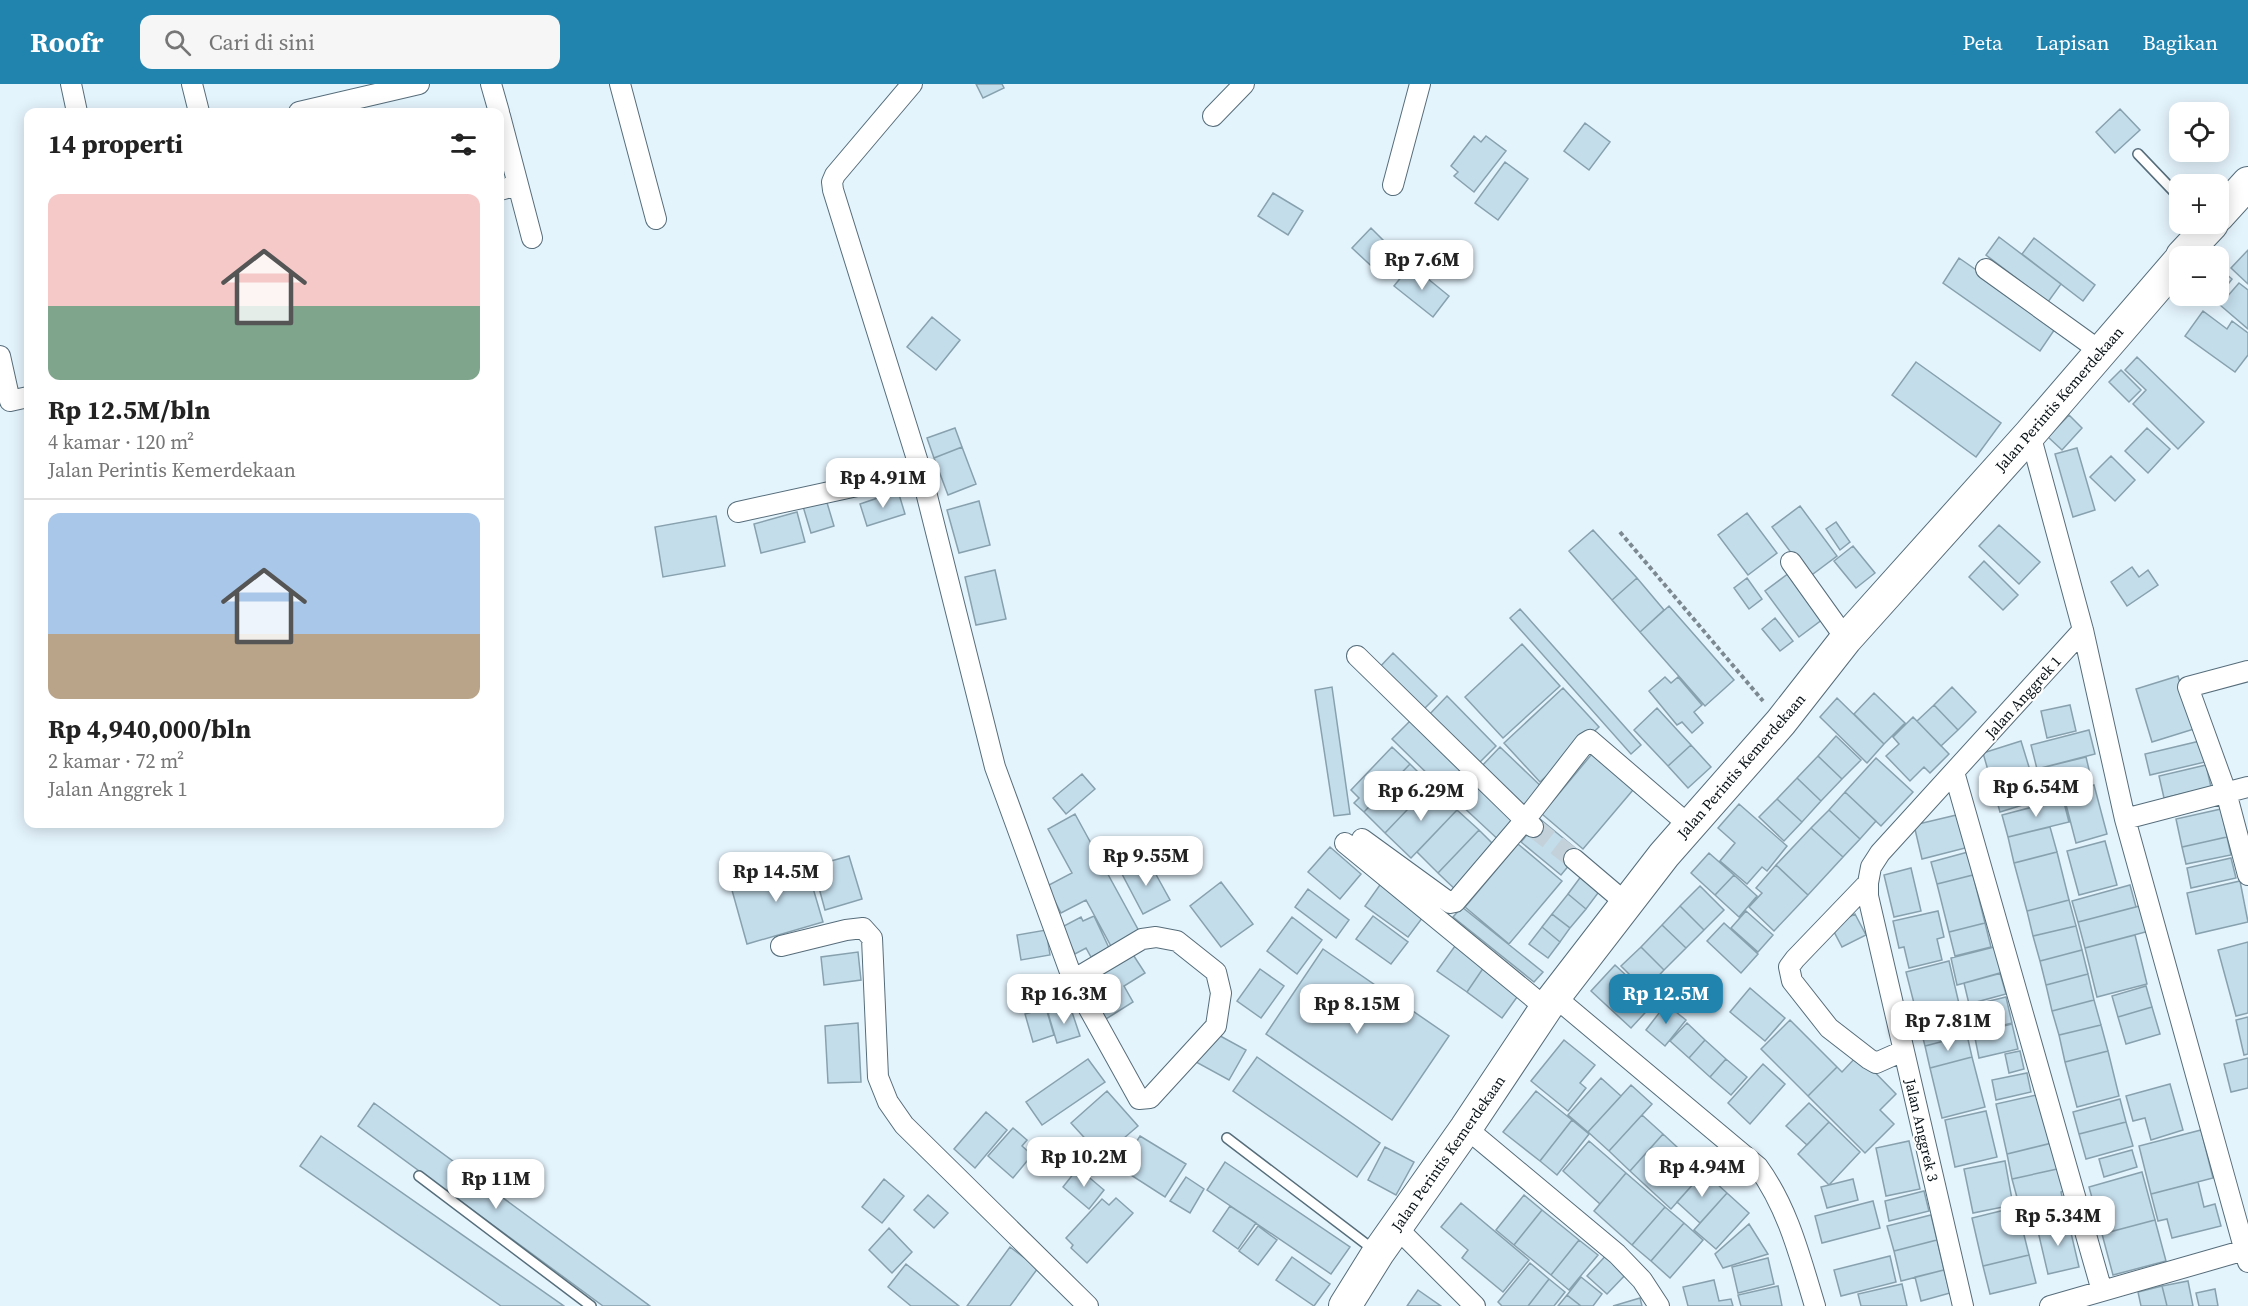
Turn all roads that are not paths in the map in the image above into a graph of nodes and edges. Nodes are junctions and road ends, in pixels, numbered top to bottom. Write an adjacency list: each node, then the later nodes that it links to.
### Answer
1 (71, 84): 9 (street)
2 (192, 84): 10 (street)
3 (419, 84): 11 (street)
4 (491, 84): 12 (street)
5 (620, 84): 21 (street)
6 (912, 84): 31 (street)
7 (1244, 84): 13 (street)
8 (1420, 84): 17 (street)
9 (77, 108)
10 (198, 108)
11 (316, 108)
12 (497, 108)
13 (1213, 116)
14 (504, 150): 19 (street)
15 (2138, 154): 18 (lane)
16 (2248, 183): 20 (main road)
17 (1393, 185)
18 (2169, 186)
19 (509, 187): 23 (street)
20 (2229, 203)
21 (656, 219)
22 (2201, 234): 24 (main road)
23 (532, 238)
24 (2190, 246)
25 (1986, 269): 27 (street)
26 (2169, 273): 27 (main road, Jalan Perintis Kemerdekaan)
27 (2100, 351): 30 (main road, Jalan Perintis Kemerdekaan)
28 (0, 356): 29 (street)
29 (13, 400)
30 (2030, 434): 34 (street); 35 (main road, Jalan Perintis Kemerdekaan)
31 (921, 472): 32 (street); 49 (street)
32 (738, 512)
33 (1791, 562): 35 (street)
34 (2084, 630): 38 (street, Jalan Anggrek 1); 41 (street)
35 (1846, 639): 43 (main road, Jalan Perintis Kemerdekaan)
36 (1357, 656): 42 (street)
37 (2248, 671): 40 (street)
38 (1954, 772): 46 (street, Jalan Anggrek 1); 58 (street)
39 (2248, 787): 40 (street)
40 (2226, 792): 41 (street); 45 (street)
41 (2125, 819): 57 (street)
42 (1529, 824): 43 (street); 50 (street)
43 (1690, 826): 47 (main road, Jalan Perintis Kemerdekaan)
44 (1574, 859): 47 (street)
45 (2248, 875)
46 (1868, 884): 51 (street, Jalan Anggrek 3); 51 (street, Jalan Anggrek 1)
47 (1627, 903): 50 (main road, Jalan Perintis Kemerdekaan)
48 (781, 946): 60 (street)
49 (1073, 980): 49 (street)
50 (1550, 1002): 52 (main road, Jalan Perintis Kemerdekaan); 64 (street)
51 (1903, 1051): 65 (street, Jalan Anggrek 3)
52 (1466, 1128): 55 (main road, Jalan Perintis Kemerdekaan); 63 (street)
53 (1227, 1138): 56 (lane)
54 (419, 1176): 59 (lane)
55 (1396, 1228): 56 (main road, Jalan Perintis Kemerdekaan); 62 (street)
56 (1378, 1253): 61 (main road, Jalan Perintis Kemerdekaan)
57 (2246, 1256): 58 (street)
58 (2102, 1291): 66 (street)
59 (591, 1306)
60 (1088, 1306)
61 (1345, 1306)
62 (1475, 1306)
63 (1659, 1306)
64 (1815, 1306)
65 (1963, 1306)
66 (2050, 1306)

